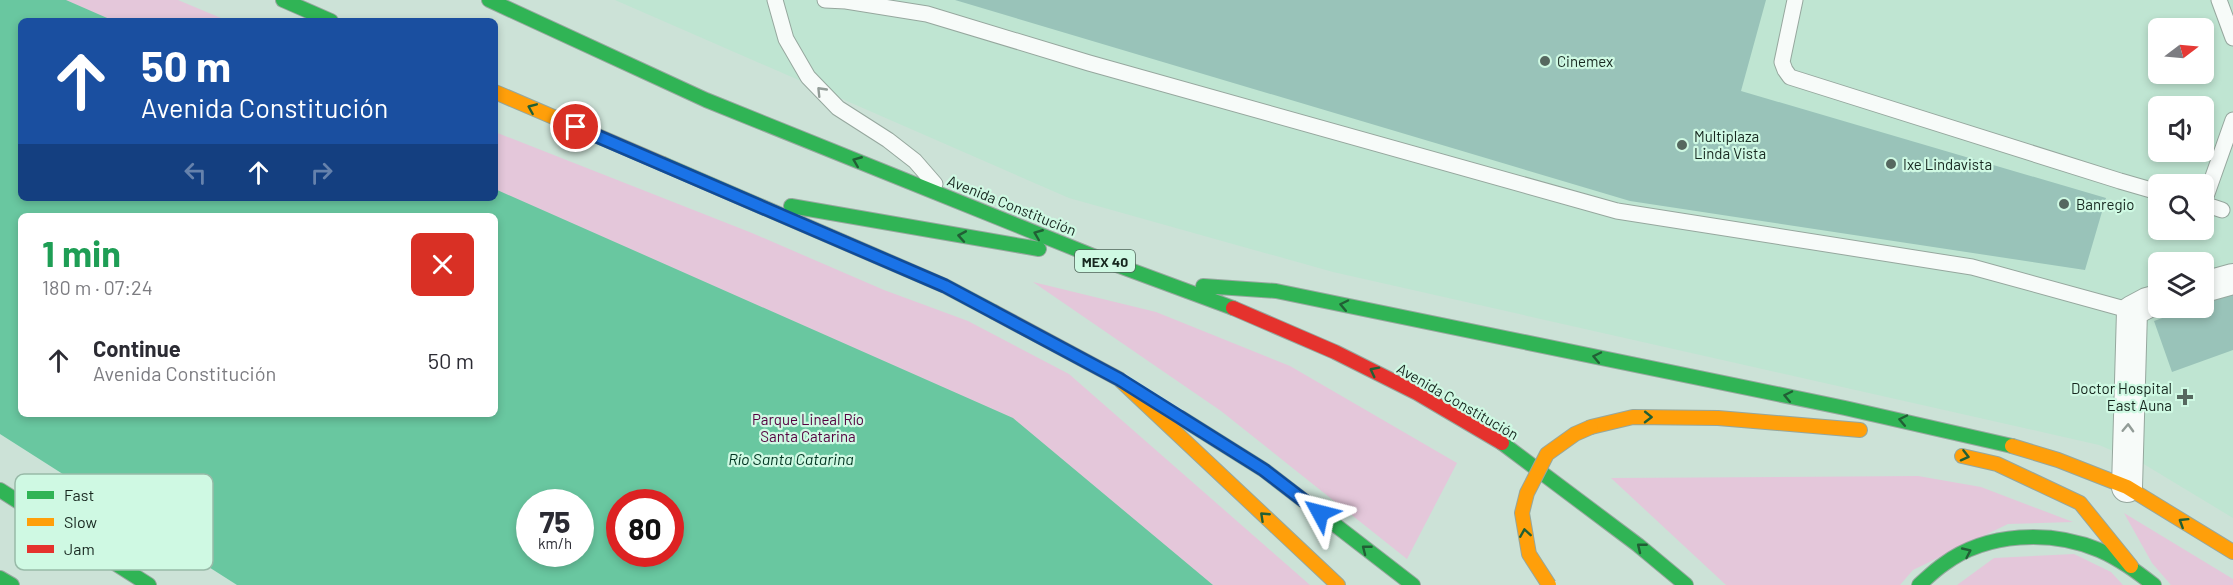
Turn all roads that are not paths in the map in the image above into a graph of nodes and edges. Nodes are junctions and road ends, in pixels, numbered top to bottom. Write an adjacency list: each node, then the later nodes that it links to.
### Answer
1 (283, 0): 7 (highway)
2 (489, 0): 13 (highway, Avenida Constitución / MEX 40, one-way to 2)
3 (775, 0): 13 (lane, one-way to 3)
4 (825, 0): 21 (lane)
5 (1795, 0): 12 (lane)
6 (2219, 0): 8 (lane)
7 (324, 18)
8 (2233, 38)
9 (498, 93): 14 (highway, one-way to 9)
10 (2233, 120): 11 (lane)
11 (2214, 174)
12 (2148, 189)
13 (945, 196): 17 (highway, Avenida Constitución / MEX 40, one-way to 13)
14 (740, 197): 17 (highway, one-way to 14); 22 (highway)
15 (2214, 207): 16 (lane)
16 (2222, 210)
17 (1103, 260): 19 (highway, Avenida Constitución / MEX 40)
18 (2233, 279): 20 (street)
19 (1165, 283): 25 (highway, one-way to 19); 37 (highway, Avenida Constitución / MEX 40, one-way to 19)
20 (2214, 284)
21 (2145, 305): 25 (street, one-way to 21)
22 (1119, 379): 34 (highway, one-way to 22); 35 (highway, one-way to 22)
23 (1874, 433): 36 (highway, one-way to 23, bridge)
24 (1952, 453): 29 (highway, one-way to 29)
25 (2127, 487): 28 (highway, one-way to 25)
26 (0, 490): 27 (highway)
27 (15, 500)
28 (2233, 552)
29 (2131, 566): 38 (highway, one-way to 29); 39 (highway)
30 (125, 570): 33 (highway)
31 (0, 578): 32 (highway)
32 (12, 585)
33 (149, 585)
34 (1338, 585)
35 (1413, 585)
36 (1549, 585)
37 (1686, 585)
38 (1919, 585)
39 (2154, 585)

